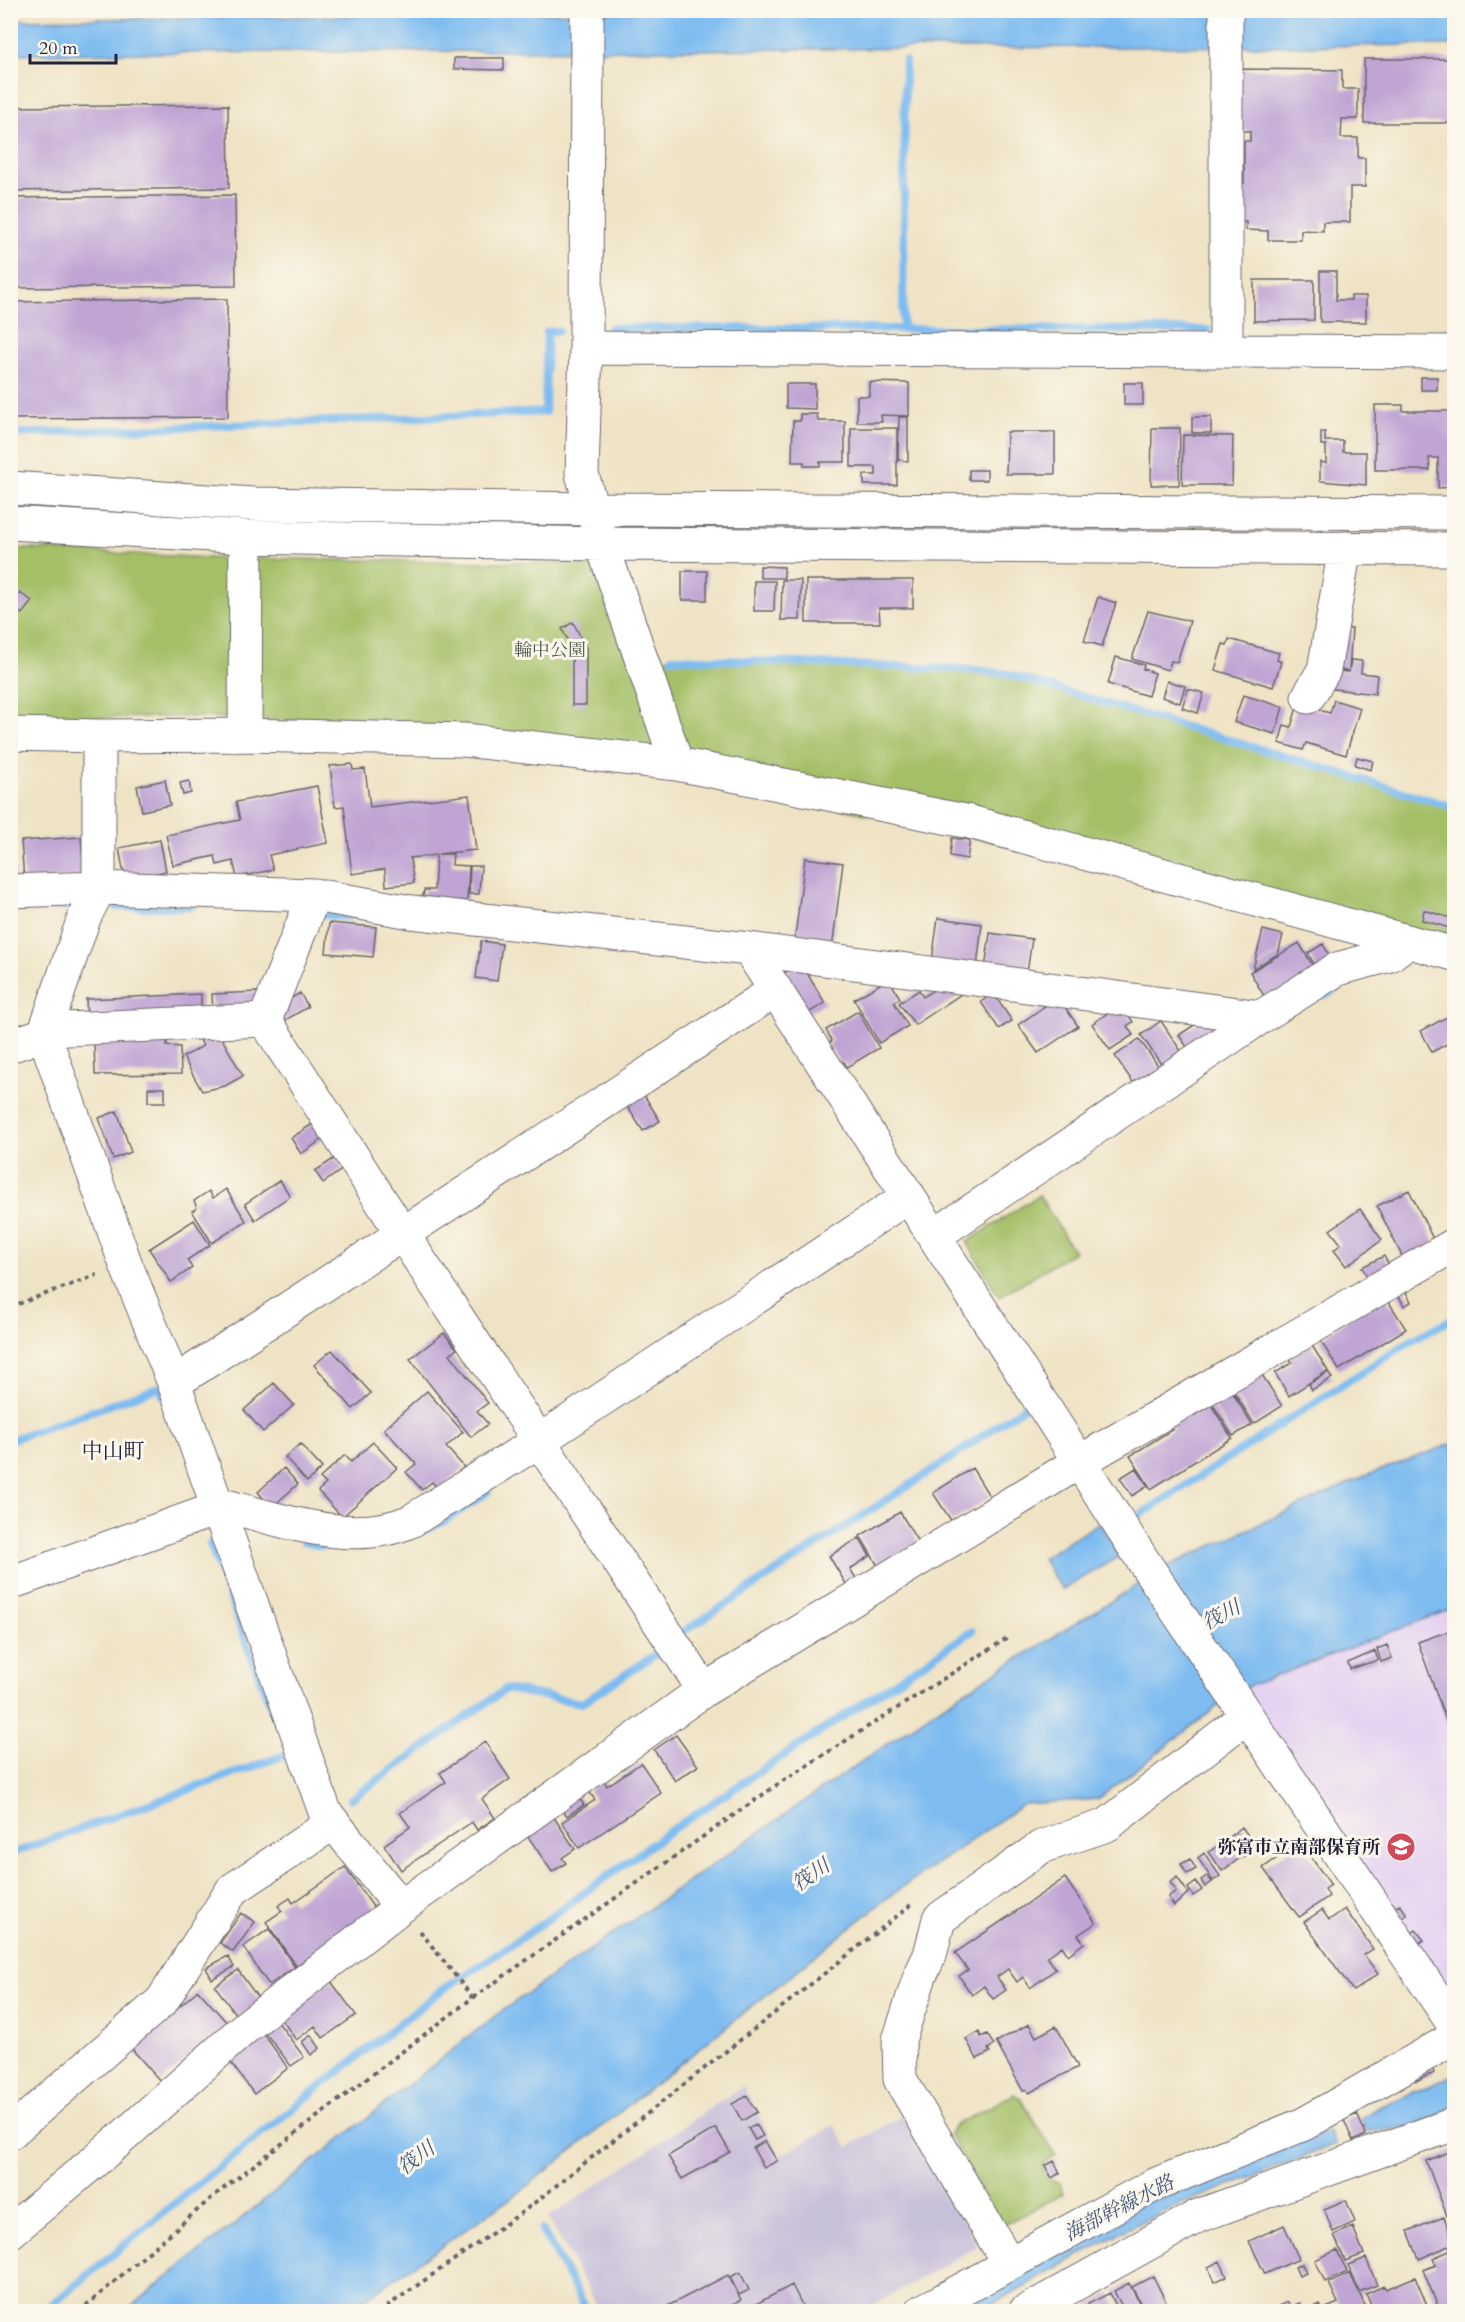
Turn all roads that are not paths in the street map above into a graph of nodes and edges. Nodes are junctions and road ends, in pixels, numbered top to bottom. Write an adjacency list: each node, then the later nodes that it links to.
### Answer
1 (587, 10): 3 (street)
2 (1226, 10): 4 (street)
3 (586, 348): 4 (street); 7 (street)
4 (1226, 351): 5 (street)
5 (1455, 352)
6 (10, 488): 7 (street)
7 (592, 509): 8 (street); 11 (street)
8 (1455, 513)
9 (10, 523): 10 (street)
10 (246, 537): 11 (street); 16 (street)
11 (602, 544): 12 (street); 18 (street)
12 (1345, 548): 13 (street); 14 (street)
13 (1455, 549)
14 (1308, 697)
15 (10, 734): 17 (street)
16 (245, 735): 17 (street); 18 (street)
17 (99, 736): 19 (street)
18 (677, 764): 22 (street)
19 (99, 888): 20 (street); 21 (street); 28 (street)
20 (10, 891)
21 (314, 895): 23 (street); 27 (street)
22 (1408, 941): 24 (street); 26 (street)
23 (749, 949): 25 (street); 26 (street)
24 (1455, 954)
25 (776, 990): 30 (street); 31 (street)
26 (1261, 1017): 32 (street)
27 (265, 1020): 28 (street); 31 (street)
28 (45, 1032): 29 (street); 34 (street)
29 (10, 1046)
30 (909, 1196): 32 (street); 35 (street)
31 (403, 1235): 34 (street); 35 (street)
32 (934, 1236): 36 (street)
33 (1455, 1245): 36 (street)
34 (174, 1383): 37 (street)
35 (539, 1441): 37 (street); 39 (street)
36 (1080, 1461): 39 (street); 40 (street)
37 (215, 1506): 38 (street); 41 (street)
38 (10, 1583)
39 (704, 1690): 42 (street)
40 (1242, 1709): 43 (street); 48 (street)
41 (333, 1823): 42 (street); 46 (street)
42 (401, 1907): 47 (street)
43 (1455, 2025)
44 (1455, 2038): 48 (street)
45 (1455, 2124): 50 (street)
46 (10, 2133)
47 (10, 2232)
48 (1009, 2264): 49 (street)
49 (921, 2312)
50 (1025, 2312)

